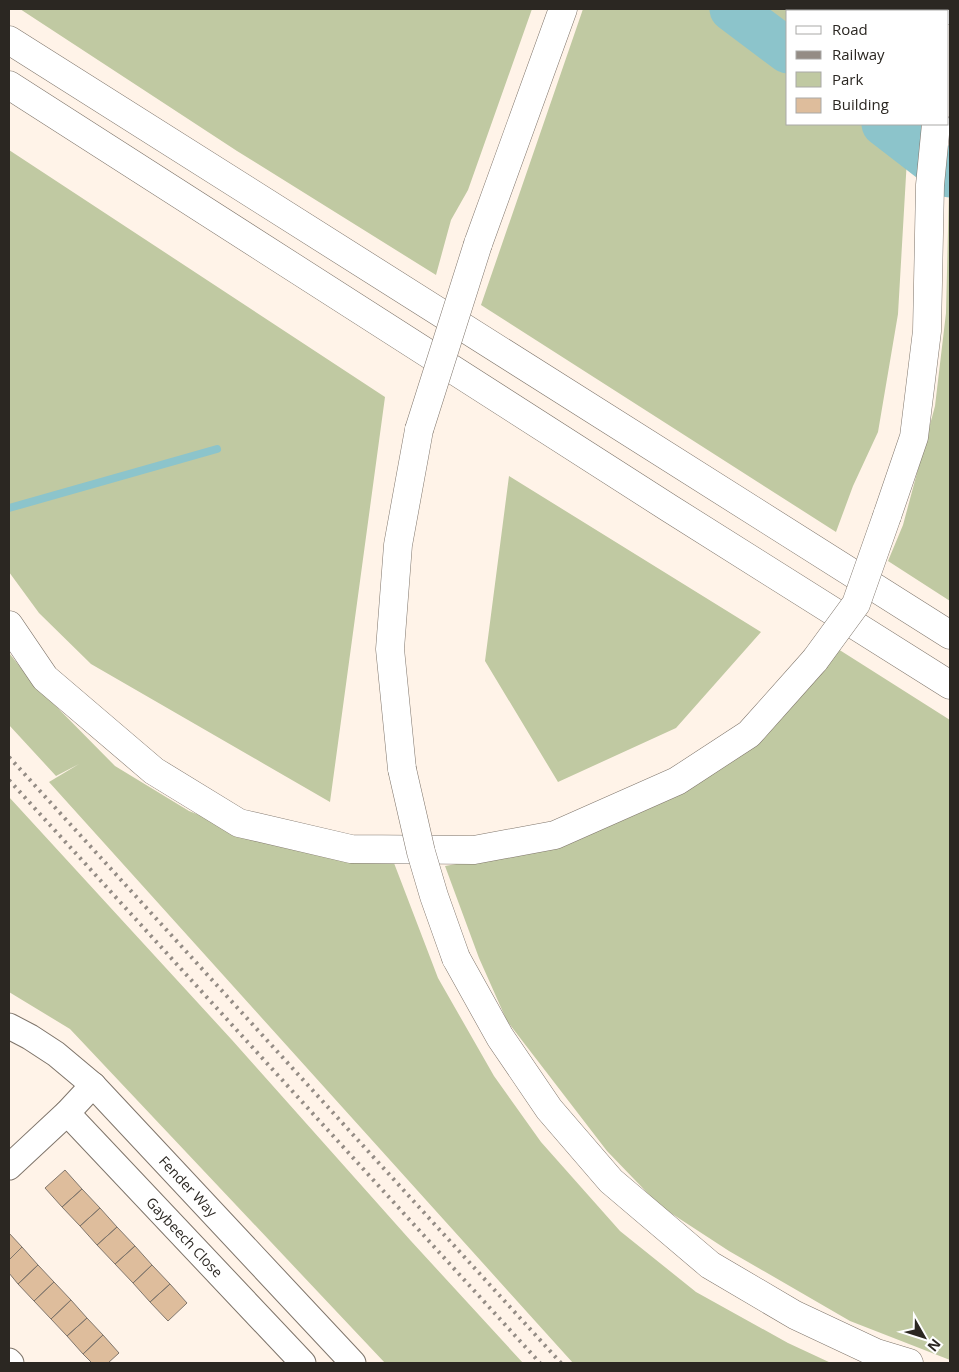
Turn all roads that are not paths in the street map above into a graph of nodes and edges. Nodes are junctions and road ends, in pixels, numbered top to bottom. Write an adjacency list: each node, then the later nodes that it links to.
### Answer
1 (563, 9): 14 (highway, bridge)
2 (9, 40): 6 (highway)
3 (9, 85): 7 (highway)
4 (936, 125): 5 (highway, bridge)
5 (9, 625)
6 (950, 635)
7 (950, 685)
8 (9, 1026): 9 (street, Fender Way)
9 (93, 1085): 10 (street); 13 (street, Fender Way)
10 (67, 1113): 11 (street); 12 (street, Gaybeech Close)
11 (9, 1167)
12 (303, 1363)
13 (353, 1363)
14 (909, 1363)

